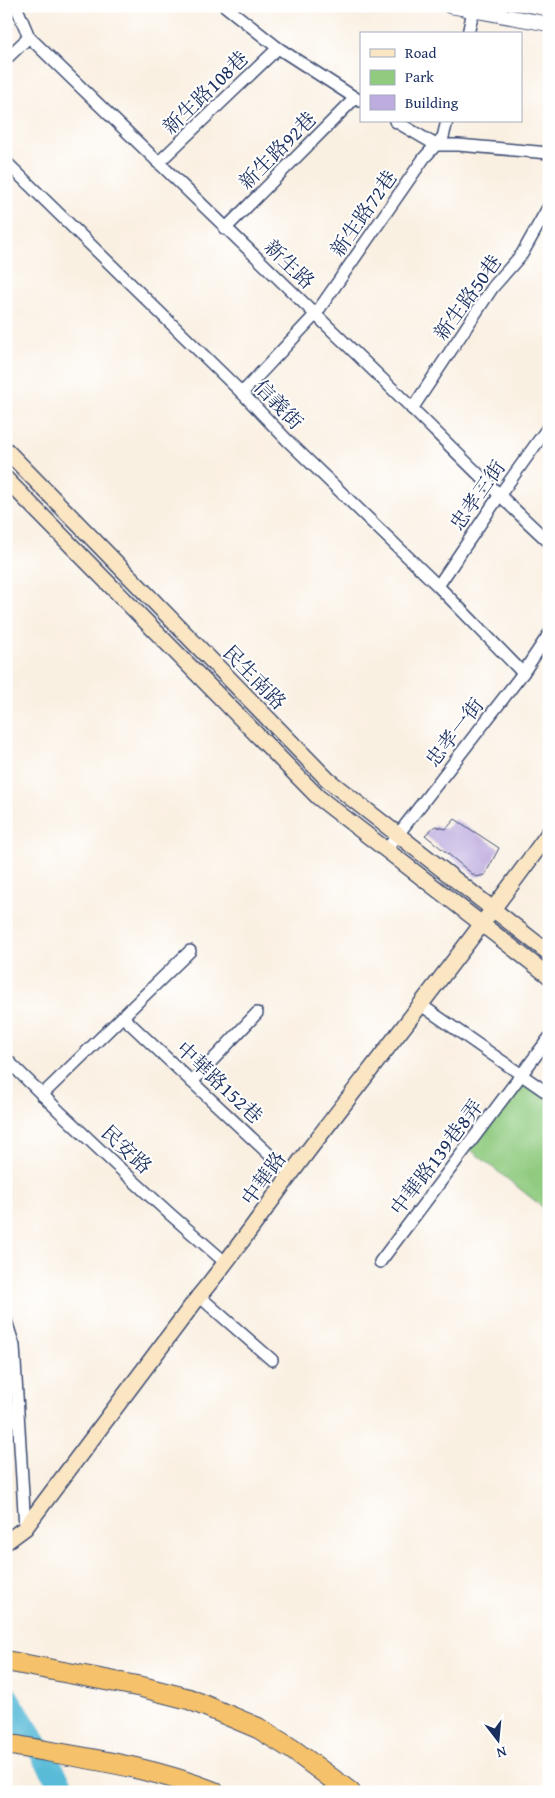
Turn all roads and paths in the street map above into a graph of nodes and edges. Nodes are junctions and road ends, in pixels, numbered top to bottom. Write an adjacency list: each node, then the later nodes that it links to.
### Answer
1 (16, 6): 7 (street, 新生路)
2 (225, 6): 8 (street)
3 (450, 6): 4 (street)
4 (473, 11): 5 (street); 6 (street)
5 (549, 24)
6 (468, 32)
7 (29, 37): 9 (street); 16 (street, 新生路)
8 (278, 48): 10 (street); 16 (street, 新生路108巷)
9 (6, 59)
10 (358, 100): 18 (street, 新生路92巷)
11 (397, 122): 13 (street)
12 (447, 122): 13 (street, 新生路72巷)
13 (436, 145): 14 (street); 19 (street, 新生路72巷)
14 (549, 153)
15 (6, 162): 20 (street, 信義街)
16 (158, 163): 18 (street, 新生路)
17 (549, 206): 21 (street, 新生路50巷)
18 (225, 229): 19 (street, 新生路)
19 (315, 314): 20 (street, 新生路72巷); 21 (street, 新生路)
20 (242, 393): 27 (street, 信義街)
21 (412, 409): 25 (street, 新生路)
22 (549, 426): 25 (street, 忠孝三街)
23 (6, 450): 31 (main road, 民生南路)
24 (6, 479): 32 (main road, 民生南路)
25 (499, 496): 26 (street, 新生路); 27 (street, 忠孝三街)
26 (549, 542)
27 (438, 586): 29 (street, 信義街)
28 (549, 634): 29 (street, 忠孝一街)
29 (523, 673): 31 (street, 忠孝一街)
30 (549, 833): 33 (main road, 中華路)
31 (398, 835): 32 (street, 忠孝一街); 33 (main road, 民生南路)
32 (386, 850): 34 (main road, 民生南路)
33 (494, 909): 34 (main road, 中華路); 36 (main road, 民生南路)
34 (482, 925): 37 (main road, 民生南路); 38 (main road, 中華路)
35 (190, 951): 40 (street)
36 (549, 953)
37 (549, 976)
38 (421, 1004): 43 (street); 47 (main road, 中華路)
39 (257, 1013): 44 (street)
40 (123, 1017): 44 (street, 中華路152巷); 46 (street)
41 (549, 1038): 43 (street, 中華路139巷8弄)
42 (6, 1060): 46 (street, 民安路)
43 (522, 1074): 45 (street); 48 (street, 中華路139巷8弄)
44 (192, 1082): 47 (street, 中華路152巷)
45 (549, 1094)
46 (42, 1095): 49 (street, 民安路)
47 (290, 1174): 49 (main road, 中華路)
48 (380, 1262)
49 (226, 1263): 50 (main road, 中華路)
50 (199, 1296): 52 (street); 53 (main road, 中華路)
51 (6, 1321): 53 (street)
52 (272, 1360)
53 (25, 1528): 54 (main road, 中華路)
54 (6, 1542)
55 (6, 1661): 57 (highway)
56 (6, 1744): 58 (highway)
57 (347, 1789)
58 (214, 1792)

